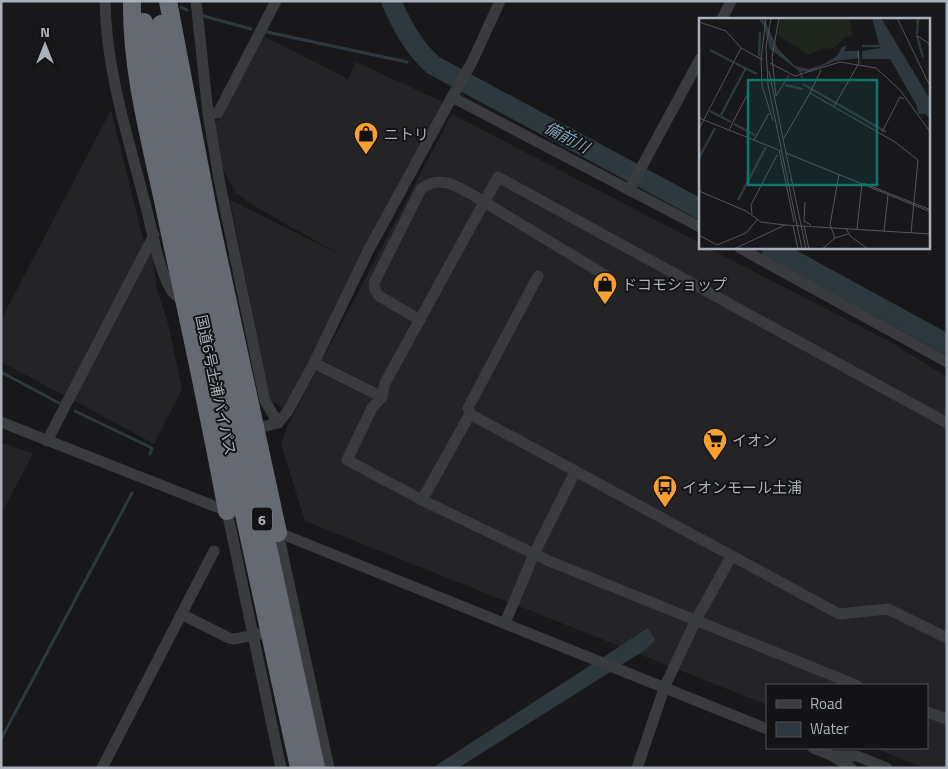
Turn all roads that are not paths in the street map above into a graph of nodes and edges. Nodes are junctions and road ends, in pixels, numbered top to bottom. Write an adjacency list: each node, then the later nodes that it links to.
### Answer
1 (105, 1): 16 (street)
2 (132, 1): 21 (highway)
3 (142, 1): 18 (highway, 国道6号土浦バイパス / 6)
4 (159, 1): 18 (highway, 国道6号土浦バイパス / 6)
5 (168, 1): 30 (highway)
6 (196, 1): 13 (street)
7 (276, 1): 13 (street)
8 (500, 1): 12 (street)
9 (731, 1): 10 (street)
10 (722, 18)
11 (699, 61): 14 (street)
12 (454, 92): 14 (street); 24 (street)
13 (208, 114): 28 (street)
14 (632, 185): 15 (street)
15 (699, 226)
16 (154, 235): 21 (street); 31 (street)
17 (742, 249): 23 (street)
18 (200, 272): 55 (highway, 国道6号土浦バイパス / 6, bridge); 56 (highway, 国道6号土浦バイパス / 6, bridge)
19 (606, 275): 22 (street, bridge)
20 (538, 276): 26 (street)
21 (184, 300): 32 (highway)
22 (420, 320): 25 (street); 29 (street)
23 (947, 362)
24 (314, 363): 25 (street); 28 (street)
25 (382, 397): 34 (street)
26 (470, 414): 33 (street); 34 (street)
27 (1, 422): 31 (street)
28 (278, 423): 30 (street)
29 (947, 423)
30 (256, 429): 32 (street); 36 (highway)
31 (47, 441): 35 (street)
32 (216, 449): 35 (highway)
33 (575, 472): 38 (street); 39 (street)
34 (422, 500): 38 (street)
35 (227, 511): 36 (street); 44 (street)
36 (278, 532): 42 (street); 43 (street)
37 (214, 551): 40 (street)
38 (534, 554): 41 (street); 42 (street)
39 (731, 557): 41 (street); 45 (street)
40 (181, 614): 44 (street); 53 (street)
41 (696, 620): 46 (street); 47 (street)
42 (505, 623): 47 (street)
43 (298, 626): 44 (street); 57 (street)
44 (253, 635): 54 (street)
45 (947, 638)
46 (853, 684)
47 (665, 686): 50 (street); 58 (street)
48 (928, 712): 49 (street)
49 (947, 719)
50 (766, 728)
51 (818, 749): 52 (street)
52 (833, 752): 59 (street); 60 (street); 61 (street)
53 (102, 768)
54 (281, 768)
55 (299, 768)
56 (316, 768)
57 (329, 768)
58 (637, 768)
59 (832, 768)
60 (851, 768)
61 (887, 768)

